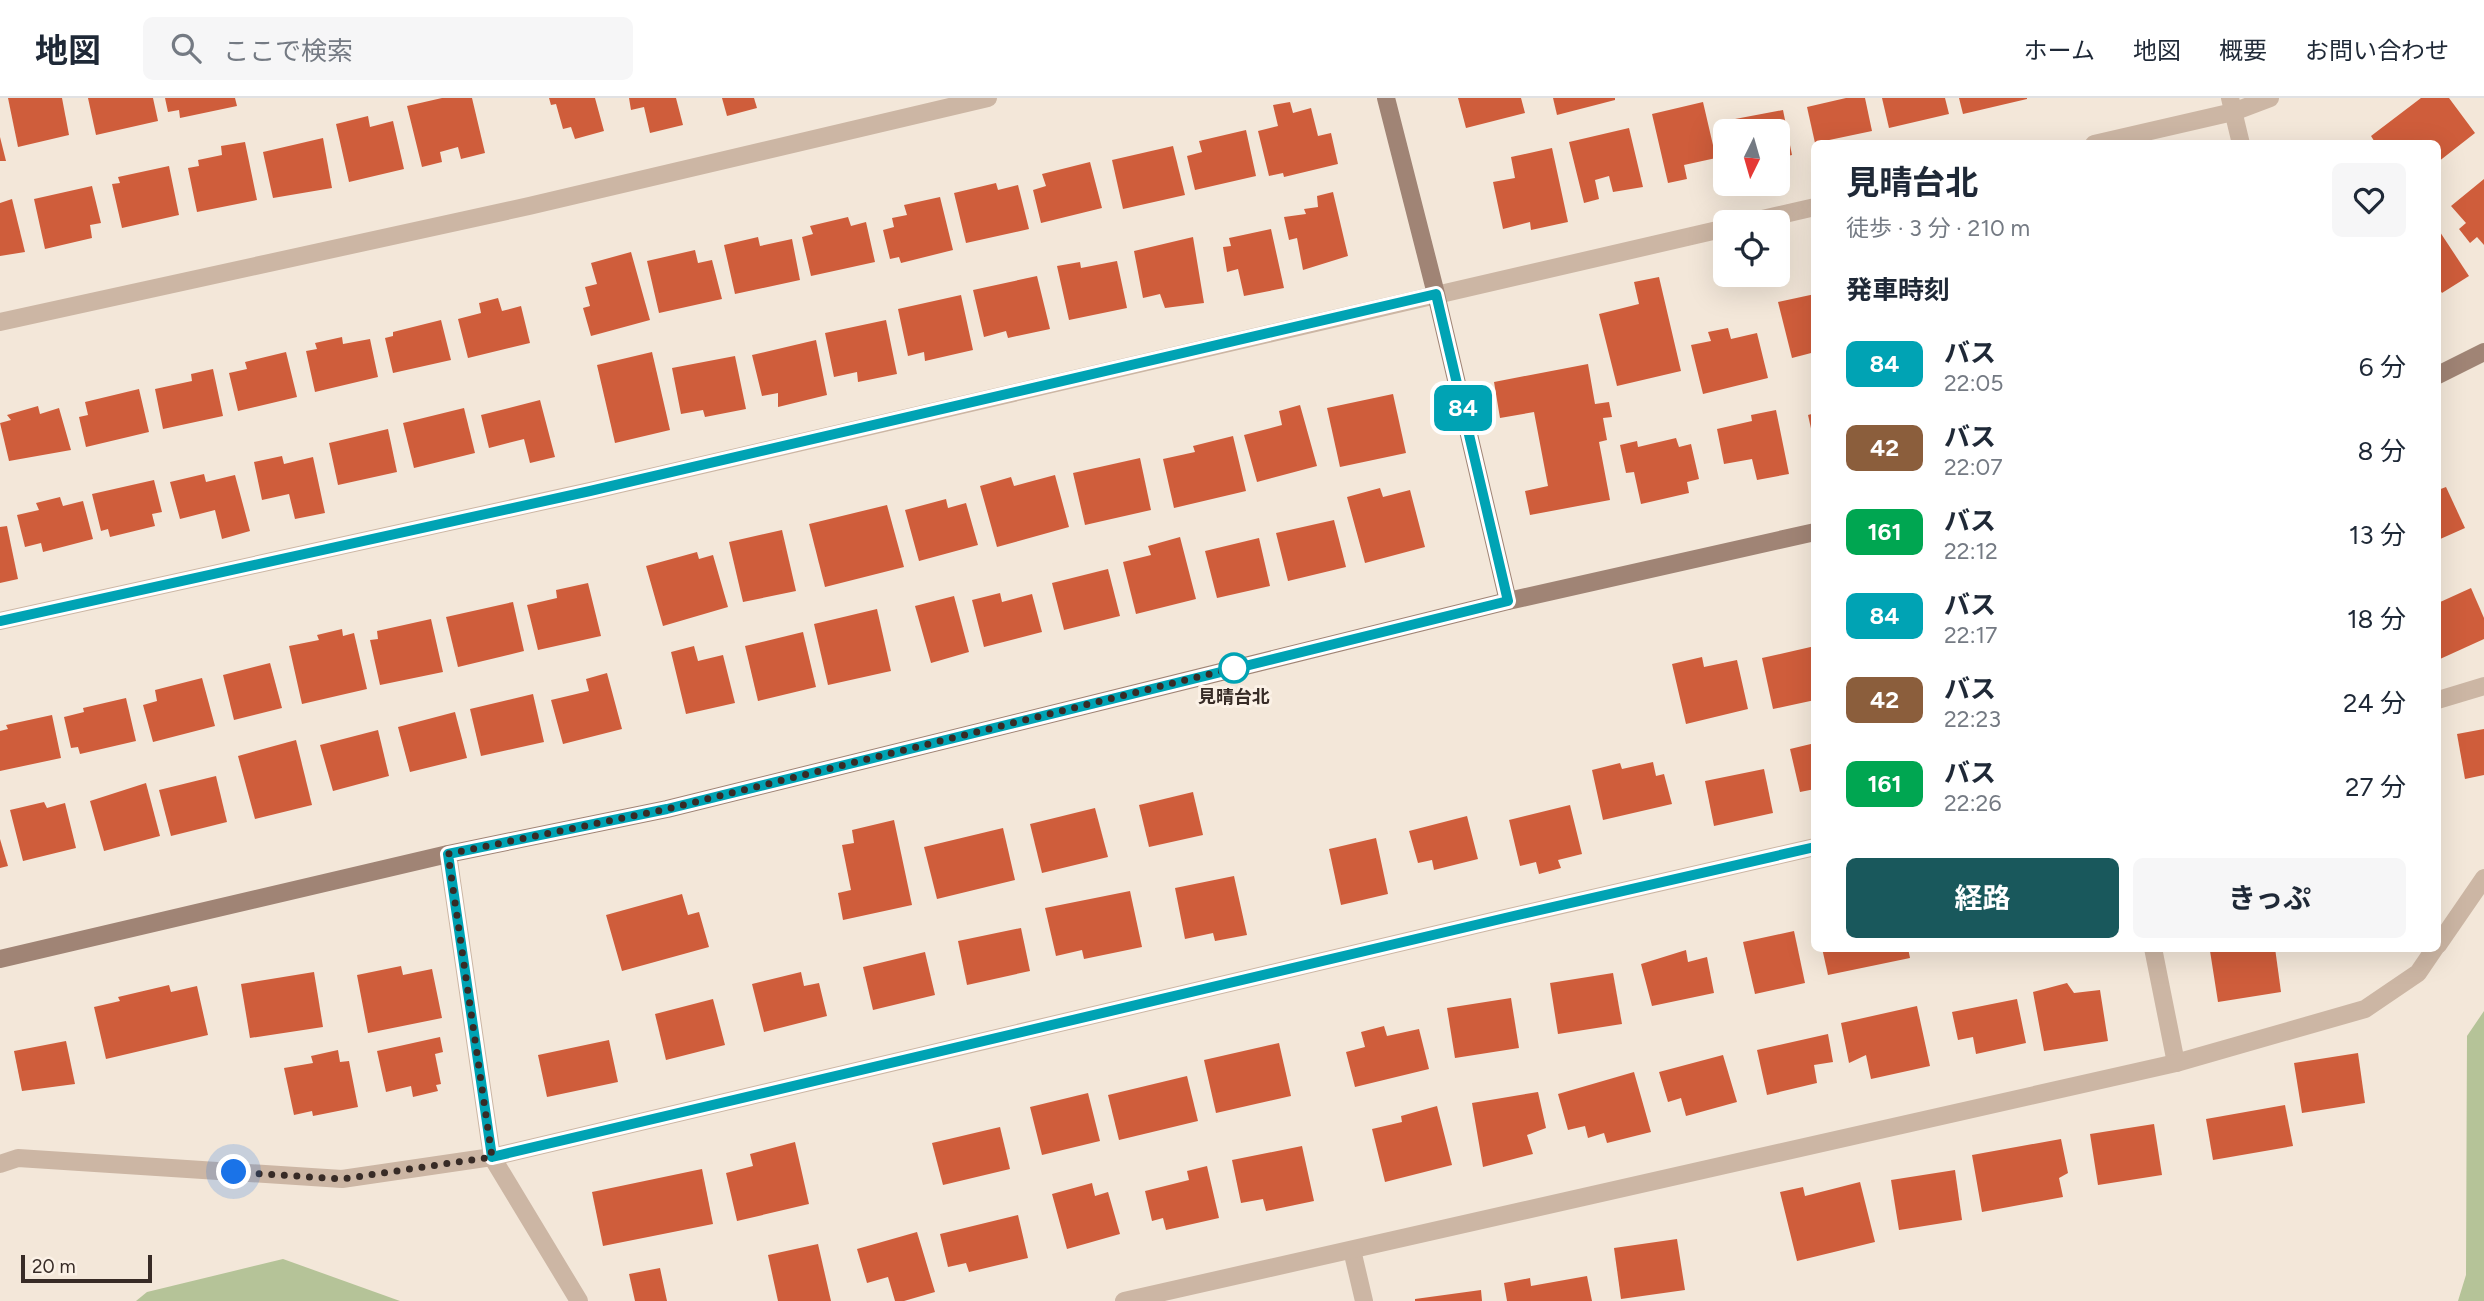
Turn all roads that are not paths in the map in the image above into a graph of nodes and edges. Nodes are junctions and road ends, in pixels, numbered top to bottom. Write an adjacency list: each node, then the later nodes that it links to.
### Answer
1 (988, 98): 11 (street)
2 (1386, 98): 10 (street)
3 (2270, 98): 4 (street)
4 (2232, 105): 5 (street); 6 (street)
5 (2108, 140)
6 (2240, 140)
7 (1811, 208): 8 (street)
8 (1790, 213)
9 (1713, 231): 10 (street)
10 (1436, 294): 15 (street); 16 (street)
11 (0, 322)
12 (2484, 352): 13 (street)
13 (2441, 374)
14 (1811, 533): 15 (street)
15 (1508, 601): 20 (street)
16 (0, 621)
17 (2484, 686): 18 (street)
18 (2441, 698)
19 (1811, 848): 27 (street)
20 (448, 854): 25 (street); 27 (street)
21 (2484, 878): 22 (street)
22 (2441, 940)
23 (2153, 952): 26 (street)
24 (2433, 952): 26 (street)
25 (0, 959)
26 (2176, 1063): 29 (street)
27 (492, 1157): 28 (street); 30 (street)
28 (0, 1164)
29 (1352, 1250): 31 (street); 32 (street)
30 (579, 1301)
31 (1124, 1301)
32 (1364, 1301)

